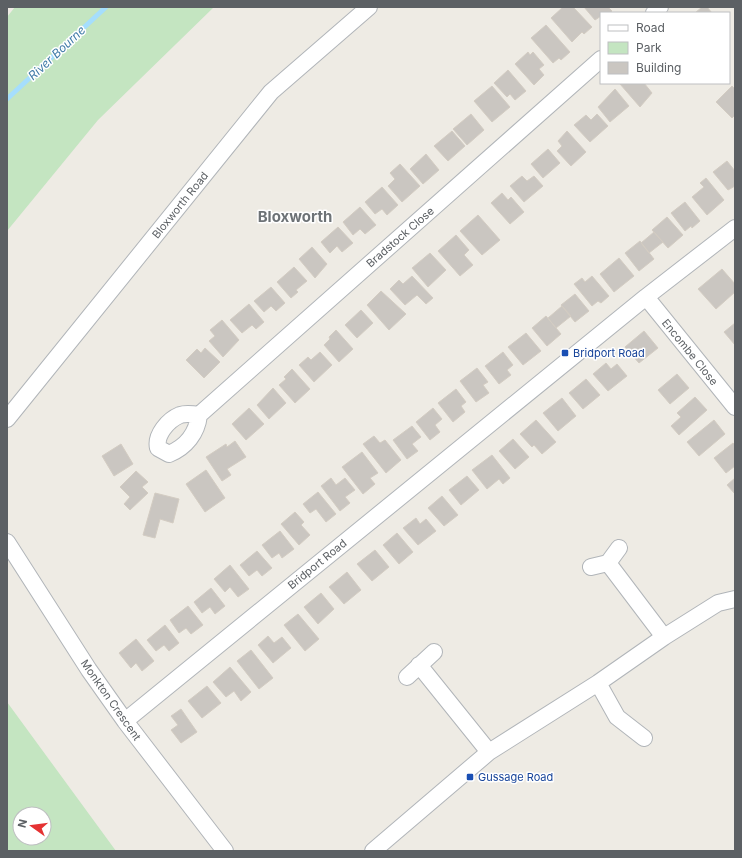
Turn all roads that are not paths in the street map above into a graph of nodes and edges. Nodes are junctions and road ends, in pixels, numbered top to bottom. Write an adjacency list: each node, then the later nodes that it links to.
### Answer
1 (368, 7): 7 (street, Bloxworth Road)
2 (600, 61): 6 (street, Bradstock Close)
3 (735, 228): 4 (street, Bridport Road)
4 (646, 297): 5 (street, Encombe Close); 18 (street, Bridport Road)
5 (735, 407)
6 (199, 415)
7 (7, 419)
8 (7, 542): 18 (street, Monkton Crescent)
9 (619, 548): 10 (street)
10 (608, 562): 11 (street); 13 (street)
11 (591, 567)
12 (735, 599): 13 (street)
13 (664, 637): 17 (street)
14 (434, 652): 15 (street)
15 (419, 665): 16 (street); 20 (street)
16 (407, 677)
17 (598, 683): 19 (street); 20 (street)
18 (125, 721): 21 (street, Monkton Crescent)
19 (644, 738)
20 (490, 752): 22 (street)
21 (225, 851)
22 (374, 851)

